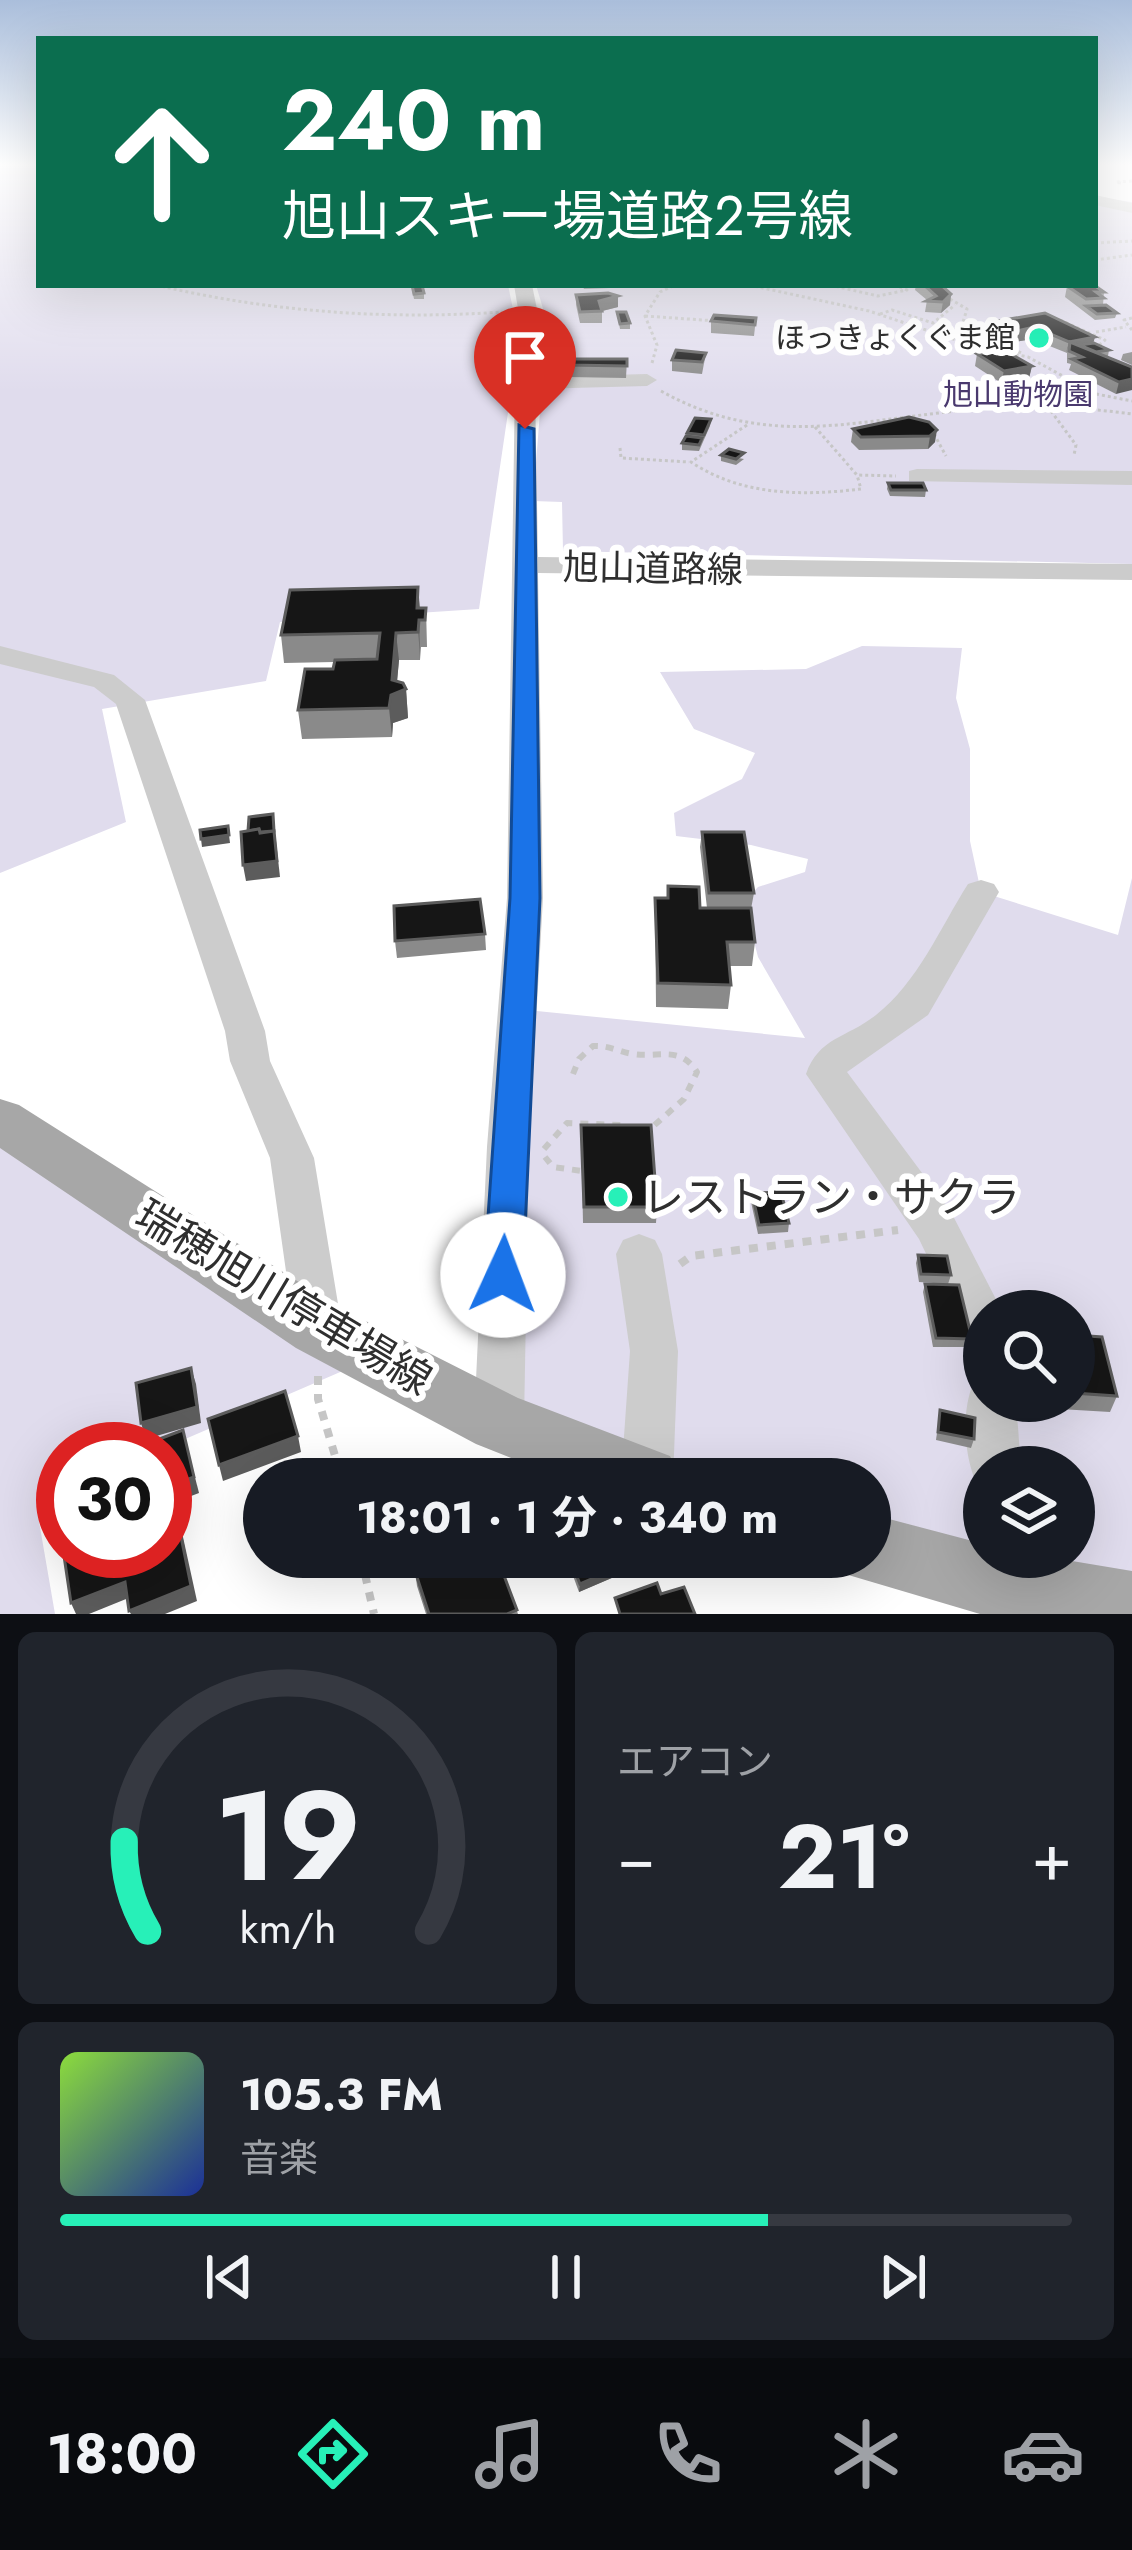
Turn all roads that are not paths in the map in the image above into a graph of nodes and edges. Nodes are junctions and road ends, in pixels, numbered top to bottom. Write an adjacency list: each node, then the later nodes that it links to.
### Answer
1 (526, 292): 3 (street)
2 (647, 380): 3 (street)
3 (525, 383): 6 (street)
4 (916, 476): 5 (street)
5 (1132, 478)
6 (526, 566): 7 (street, 旭山道路線); 14 (street, 旭山道路線)
7 (1132, 572)
8 (0, 655): 13 (street)
9 (981, 892): 12 (street)
10 (0, 1120): 13 (main road, 瑞穂旭川停車場線)
11 (639, 1254): 16 (street)
12 (967, 1290)
13 (318, 1328): 14 (main road, 瑞穂旭川停車場線)
14 (499, 1422): 15 (main road, 瑞穂旭川停車場線)
15 (592, 1458)
16 (648, 1458)
17 (891, 1552): 18 (main road)
18 (963, 1564)
19 (1028, 1578): 20 (main road)
20 (1132, 1607)

